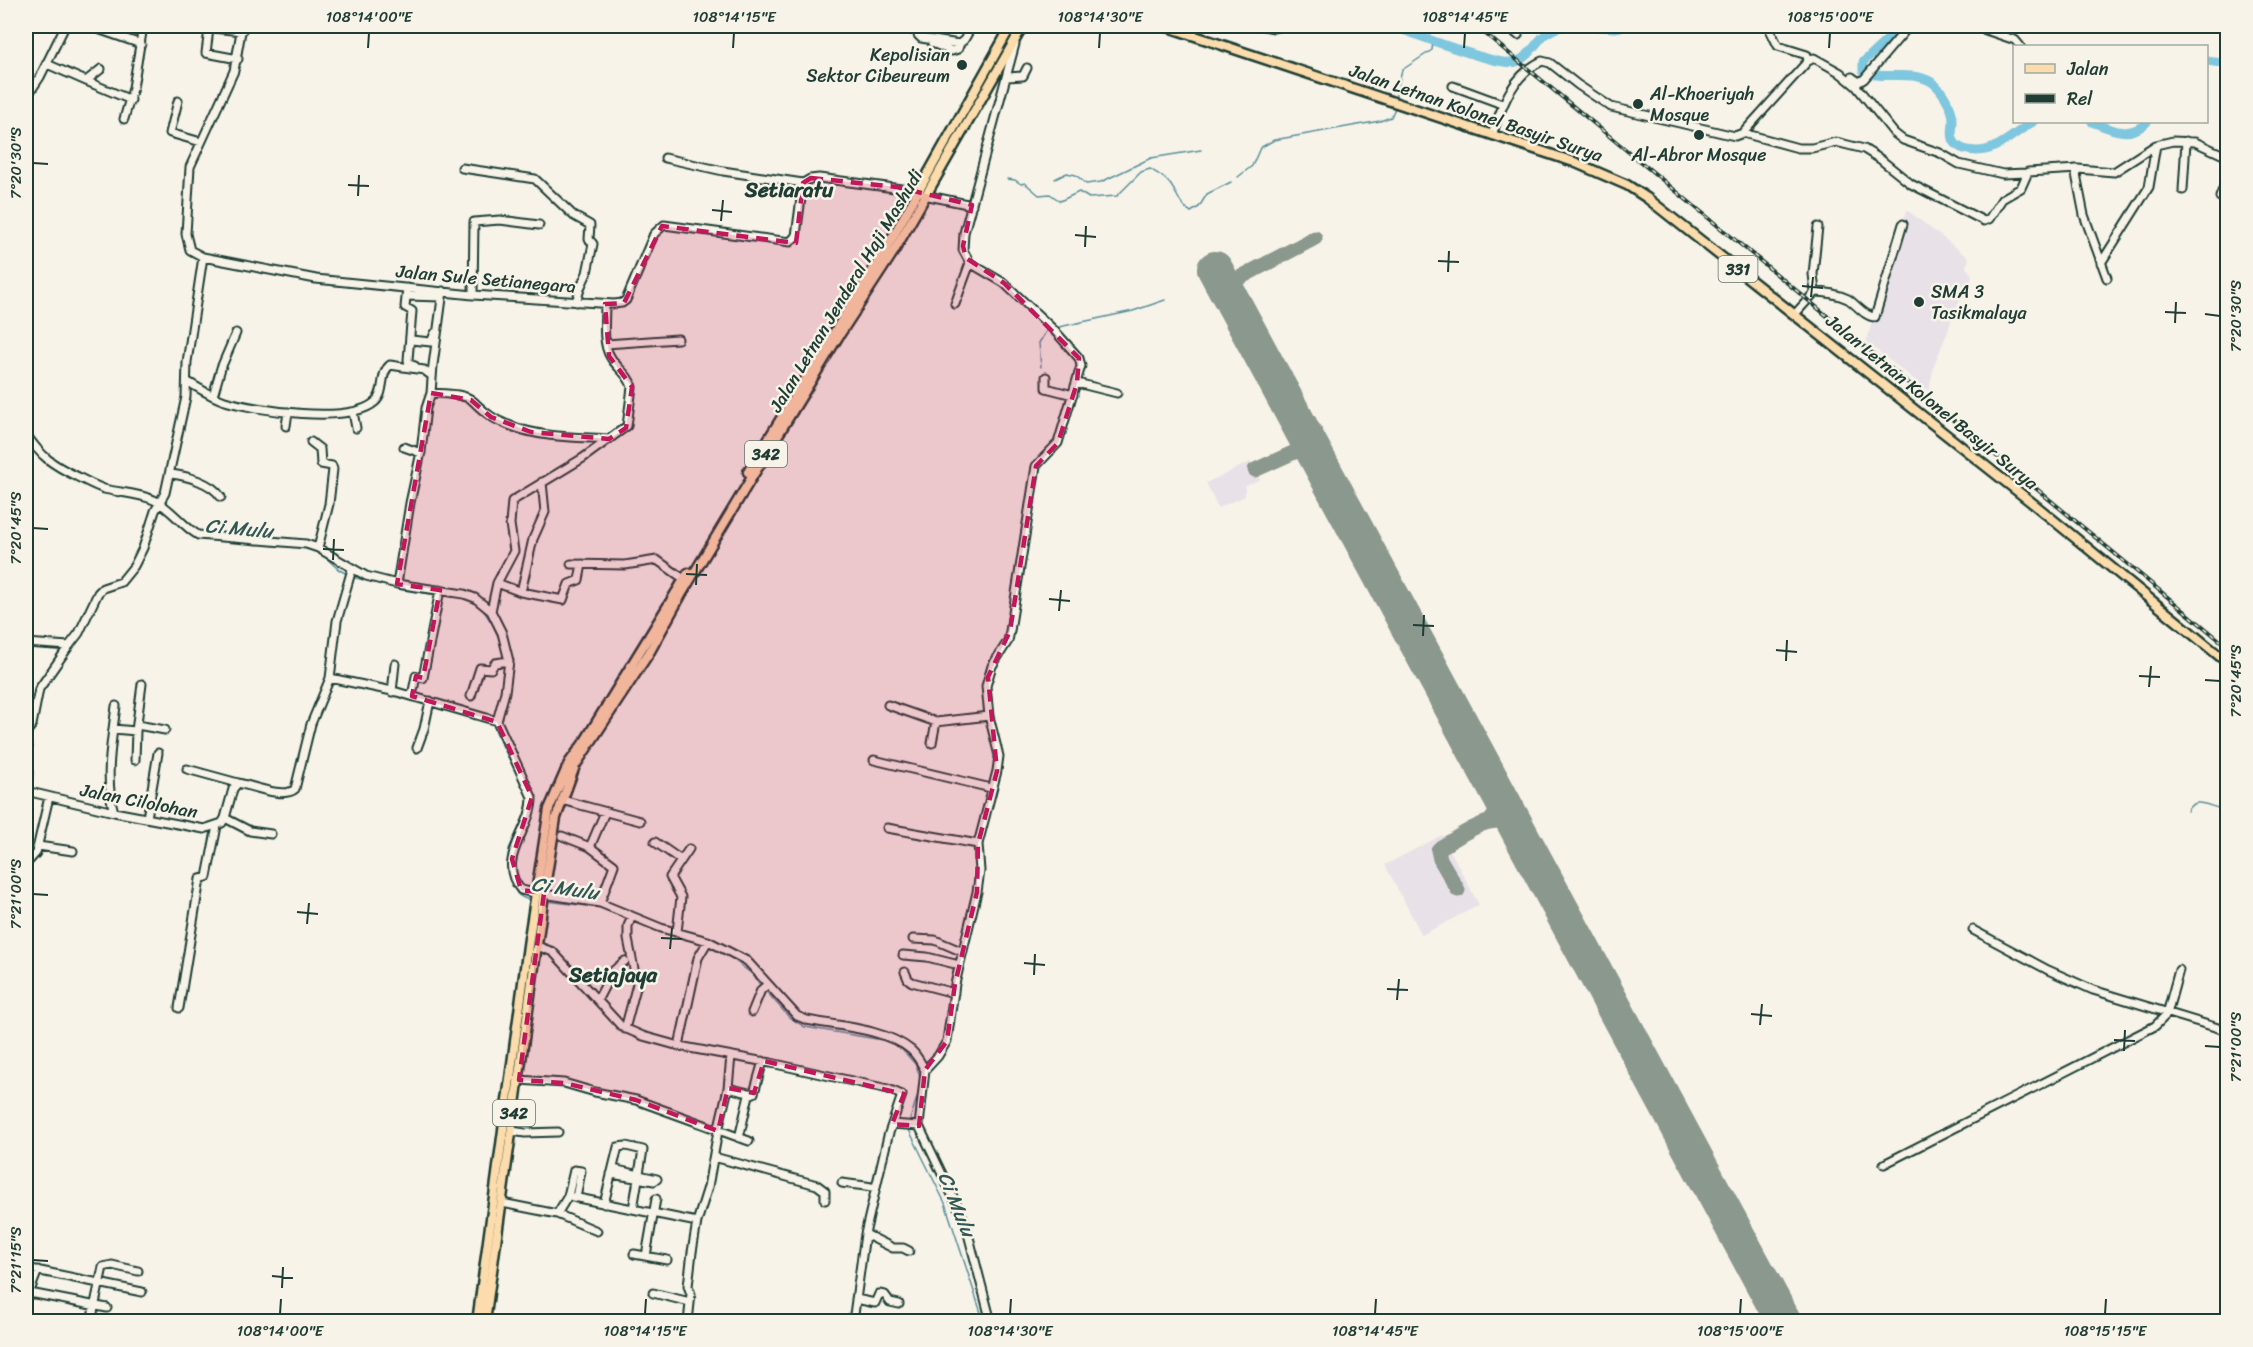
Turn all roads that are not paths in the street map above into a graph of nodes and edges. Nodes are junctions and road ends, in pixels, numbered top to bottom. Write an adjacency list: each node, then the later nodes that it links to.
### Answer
1 (65, 26): 25 (street)
2 (88, 26): 21 (street)
3 (143, 26): 21 (street)
4 (193, 26): 15 (street)
5 (972, 26): 18 (street)
6 (1011, 26): 39 (main road, Jalan Letnan Jenderal Haji Mashudi / 342)
7 (1023, 26): 20 (main road, Jalan Letnan Jenderal Haji Mashudi / 342)
8 (1165, 26): 38 (main road, Jalan Letnan Kolonel Basyir Surya / 331)
9 (1264, 26): 10 (street)
10 (1283, 26)
11 (1507, 26): 19 (street)
12 (1768, 26): 24 (street)
13 (1910, 26): 28 (street)
14 (1974, 26): 22 (street)
15 (209, 28): 16 (street); 23 (street)
16 (242, 28): 23 (street)
17 (900, 28): 18 (street)
18 (919, 28)
19 (1518, 35)
20 (1017, 36): 29 (street); 39 (main road, Jalan Letnan Jenderal Haji Mashudi / 342)
21 (141, 44): 33 (street)
22 (2019, 45)
23 (238, 59): 41 (street)
24 (1808, 61): 28 (street); 37 (street)
25 (47, 64): 30 (street); 32 (street)
26 (1027, 68): 29 (street)
27 (101, 69): 30 (street)
28 (1839, 72): 47 (street)
29 (1006, 77): 53 (street)
30 (86, 81): 33 (street)
31 (1453, 86): 35 (street)
32 (26, 98)
33 (131, 100): 36 (street)
34 (178, 101): 41 (street)
35 (1502, 104): 37 (street); 38 (street)
36 (124, 119)
37 (1743, 134): 47 (street)
38 (1492, 135): 70 (main road, Jalan Letnan Kolonel Basyir Surya / 331)
39 (952, 140): 51 (main road, Jalan Letnan Jenderal Haji Mashudi / 342)
40 (2186, 141): 42 (street); 43 (street); 50 (street)
41 (201, 142): 58 (street)
42 (2156, 146): 46 (street); 60 (street)
43 (2228, 157)
44 (665, 158): 49 (street)
45 (462, 168): 66 (street)
46 (2076, 171): 47 (street); 60 (street)
47 (2026, 174)
48 (2228, 176): 52 (street)
49 (803, 183): 51 (street); 67 (street, Jalan Sule Setianegara)
50 (2183, 190)
51 (921, 193): 53 (street); 57 (main road, Jalan Letnan Jenderal Haji Mashudi / 342)
52 (2220, 197)
53 (972, 205): 59 (street)
54 (1903, 224): 63 (street)
55 (539, 225): 65 (street)
56 (1818, 227): 63 (street)
57 (890, 249): 101 (main road, Jalan Letnan Jenderal Haji Mashudi / 342); 106 (main road, Jalan Letnan Jenderal Haji Mashudi / 342)
58 (203, 257): 62 (street, Jalan Sule Setianegara); 78 (street)
59 (970, 263): 68 (street); 79 (street)
60 (2101, 263): 61 (street)
61 (2107, 278)
62 (407, 292): 64 (street, Jalan Sule Setianegara); 73 (street)
63 (1815, 292): 70 (street)
64 (442, 294): 65 (street, Jalan Sule Setianegara); 76 (street)
65 (472, 295): 66 (street, Jalan Sule Setianegara)
66 (576, 302): 67 (street, Jalan Sule Setianegara)
67 (605, 304): 74 (street)
68 (955, 304)
69 (437, 313): 73 (street)
70 (1795, 314): 111 (main road, Jalan Letnan Kolonel Basyir Surya / 331)
71 (236, 333): 83 (street)
72 (678, 339): 74 (street)
73 (411, 340): 75 (street)
74 (606, 344): 89 (street)
75 (426, 367)
76 (432, 376): 80 (street); 85 (street)
77 (1046, 377): 82 (street)
78 (188, 382): 83 (street); 93 (street)
79 (1077, 383): 81 (street); 82 (street)
80 (432, 393): 89 (street); 92 (street)
81 (1117, 393)
82 (1072, 395): 121 (street)
83 (213, 396): 84 (street)
84 (288, 412): 85 (street); 86 (street)
85 (353, 412): 87 (street)
86 (286, 426)
87 (356, 428)
88 (26, 434): 96 (street)
89 (609, 439): 94 (street)
90 (311, 442): 97 (street)
91 (404, 447): 92 (street)
92 (421, 453): 103 (street)
93 (171, 474): 95 (street); 96 (street)
94 (542, 482): 102 (street); 104 (street)
95 (221, 497)
96 (158, 505): 97 (street); 109 (street)
97 (318, 548): 100 (street)
98 (571, 564): 99 (street)
99 (582, 564): 101 (street); 104 (street)
100 (350, 574): 103 (street); 113 (street)
101 (684, 579): 106 (main road, Jalan Letnan Jenderal Haji Mashudi / 342)
102 (497, 583): 104 (street); 107 (street)
103 (398, 584): 105 (street)
104 (521, 592)
105 (439, 593): 107 (street); 116 (street)
106 (678, 593): 141 (main road, Jalan Letnan Jenderal Haji Mashudi / 342); 158 (main road, Jalan Letnan Jenderal Haji Mashudi / 342)
107 (491, 611): 110 (street)
108 (26, 643): 109 (street)
109 (69, 646): 125 (street)
110 (506, 662): 117 (street); 122 (street)
111 (2228, 663)
112 (395, 664): 115 (street)
113 (330, 678): 115 (street); 137 (street)
114 (142, 684): 124 (street)
115 (392, 692): 116 (street)
116 (412, 696): 118 (street)
117 (471, 696)
118 (430, 702): 122 (street); 130 (street)
119 (888, 705): 123 (street)
120 (116, 706): 126 (street)
121 (989, 716): 123 (street); 138 (street)
122 (494, 720): 160 (street)
123 (936, 722): 129 (street)
124 (136, 728): 126 (street); 127 (street); 134 (street)
125 (26, 729)
126 (113, 729): 142 (street)
127 (165, 730)
128 (26, 743): 131 (street)
129 (932, 743)
130 (417, 748)
131 (26, 753)
132 (158, 753): 144 (street)
133 (26, 759): 139 (street)
134 (135, 760)
135 (874, 760): 138 (street)
136 (188, 769): 137 (street)
137 (238, 783): 145 (street)
138 (991, 788): 152 (street)
139 (26, 791): 140 (street, Jalan Cilolohan)
140 (49, 797): 142 (street, Jalan Cilolohan); 153 (street)
141 (561, 800): 143 (street); 158 (main road, Jalan Letnan Jenderal Haji Mashudi / 342)
142 (114, 812): 144 (street, Jalan Cilolohan)
143 (605, 812): 146 (street); 154 (street)
144 (147, 818): 147 (street, Jalan Cilolohan)
145 (225, 818): 147 (street, Jalan Cilolohan); 149 (street)
146 (640, 820)
147 (217, 826): 178 (street)
148 (887, 828): 152 (street)
149 (271, 834)
150 (562, 836): 154 (street)
151 (655, 842): 157 (street)
152 (978, 844): 169 (street)
153 (38, 846): 156 (street); 159 (street)
154 (590, 847): 161 (street)
155 (689, 849): 157 (street)
156 (73, 851)
157 (681, 860): 165 (street)
158 (545, 861): 160 (main road, Jalan Letnan Jenderal Haji Mashudi / 342)
159 (26, 864)
160 (540, 894): 161 (street); 162 (main road, Jalan Letnan Jenderal Haji Mashudi / 342)
161 (600, 903): 163 (street)
162 (538, 905): 168 (main road, Jalan Letnan Jenderal Haji Mashudi / 342); 233 (main road, Jalan Letnan Jenderal Haji Mashudi / 342)
163 (631, 918): 165 (street); 181 (street)
164 (1973, 930): 180 (street)
165 (680, 933): 167 (street)
166 (913, 939): 169 (street)
167 (707, 943): 175 (street); 183 (street)
168 (537, 946): 177 (street); 187 (main road, Jalan Letnan Jenderal Haji Mashudi / 342)
169 (963, 952): 172 (street)
170 (903, 955): 172 (street)
171 (625, 962): 177 (street)
172 (959, 965): 176 (street)
173 (2180, 970): 180 (street)
174 (905, 972): 176 (street)
175 (764, 987): 179 (street); 186 (street)
176 (954, 993): 186 (street)
177 (598, 999): 181 (street)
178 (179, 1008)
179 (752, 1012)
180 (2167, 1014): 182 (street); 198 (street)
181 (625, 1029): 183 (street)
182 (2228, 1031)
183 (679, 1046): 184 (street)
184 (731, 1056): 185 (street); 188 (street)
185 (763, 1061): 189 (street); 190 (street)
186 (925, 1070): 191 (street)
187 (519, 1080): 192 (main road, Jalan Letnan Jenderal Haji Mashudi / 342); 193 (street)
188 (728, 1088): 189 (street); 193 (street)
189 (749, 1093): 195 (street)
190 (896, 1124): 191 (street); 202 (street)
191 (919, 1125): 237 (street)
192 (512, 1131): 194 (street); 207 (main road, Jalan Letnan Jenderal Haji Mashudi / 342)
193 (718, 1131): 195 (street); 197 (street)
194 (558, 1132)
195 (739, 1138): 196 (street)
196 (749, 1141)
197 (714, 1157): 206 (street); 212 (street)
198 (1884, 1164)
199 (612, 1171): 200 (street); 200 (street); 208 (street)
200 (639, 1177): 209 (street)
201 (842, 1183): 202 (street)
202 (876, 1188): 214 (street)
203 (568, 1196): 204 (street); 204 (street); 210 (street)
204 (576, 1198): 208 (street)
205 (656, 1199): 211 (street)
206 (825, 1200)
207 (502, 1203): 210 (street); 234 (main road, Jalan Letnan Jenderal Haji Mashudi / 342)
208 (604, 1204): 209 (street)
209 (633, 1209): 211 (street)
210 (557, 1214): 213 (street)
211 (653, 1214): 212 (street); 217 (street)
212 (697, 1222): 227 (street)
213 (597, 1231)
214 (865, 1234): 215 (street); 226 (street)
215 (909, 1251)
216 (634, 1254): 217 (street)
217 (646, 1256): 218 (street)
218 (667, 1260)
219 (26, 1268): 220 (street)
220 (38, 1270): 222 (street); 225 (street)
221 (138, 1271): 222 (street)
222 (99, 1283): 223 (street); 229 (street)
223 (142, 1292)
224 (653, 1293): 227 (street)
225 (27, 1296): 229 (street)
226 (856, 1299): 228 (street); 236 (street)
227 (690, 1302): 231 (street)
228 (899, 1304)
229 (95, 1306): 230 (street); 232 (street)
230 (107, 1308)
231 (689, 1320): 235 (street)
232 (92, 1322)
233 (477, 1322)
234 (485, 1322)
235 (700, 1322)
236 (854, 1322)
237 (991, 1322)

